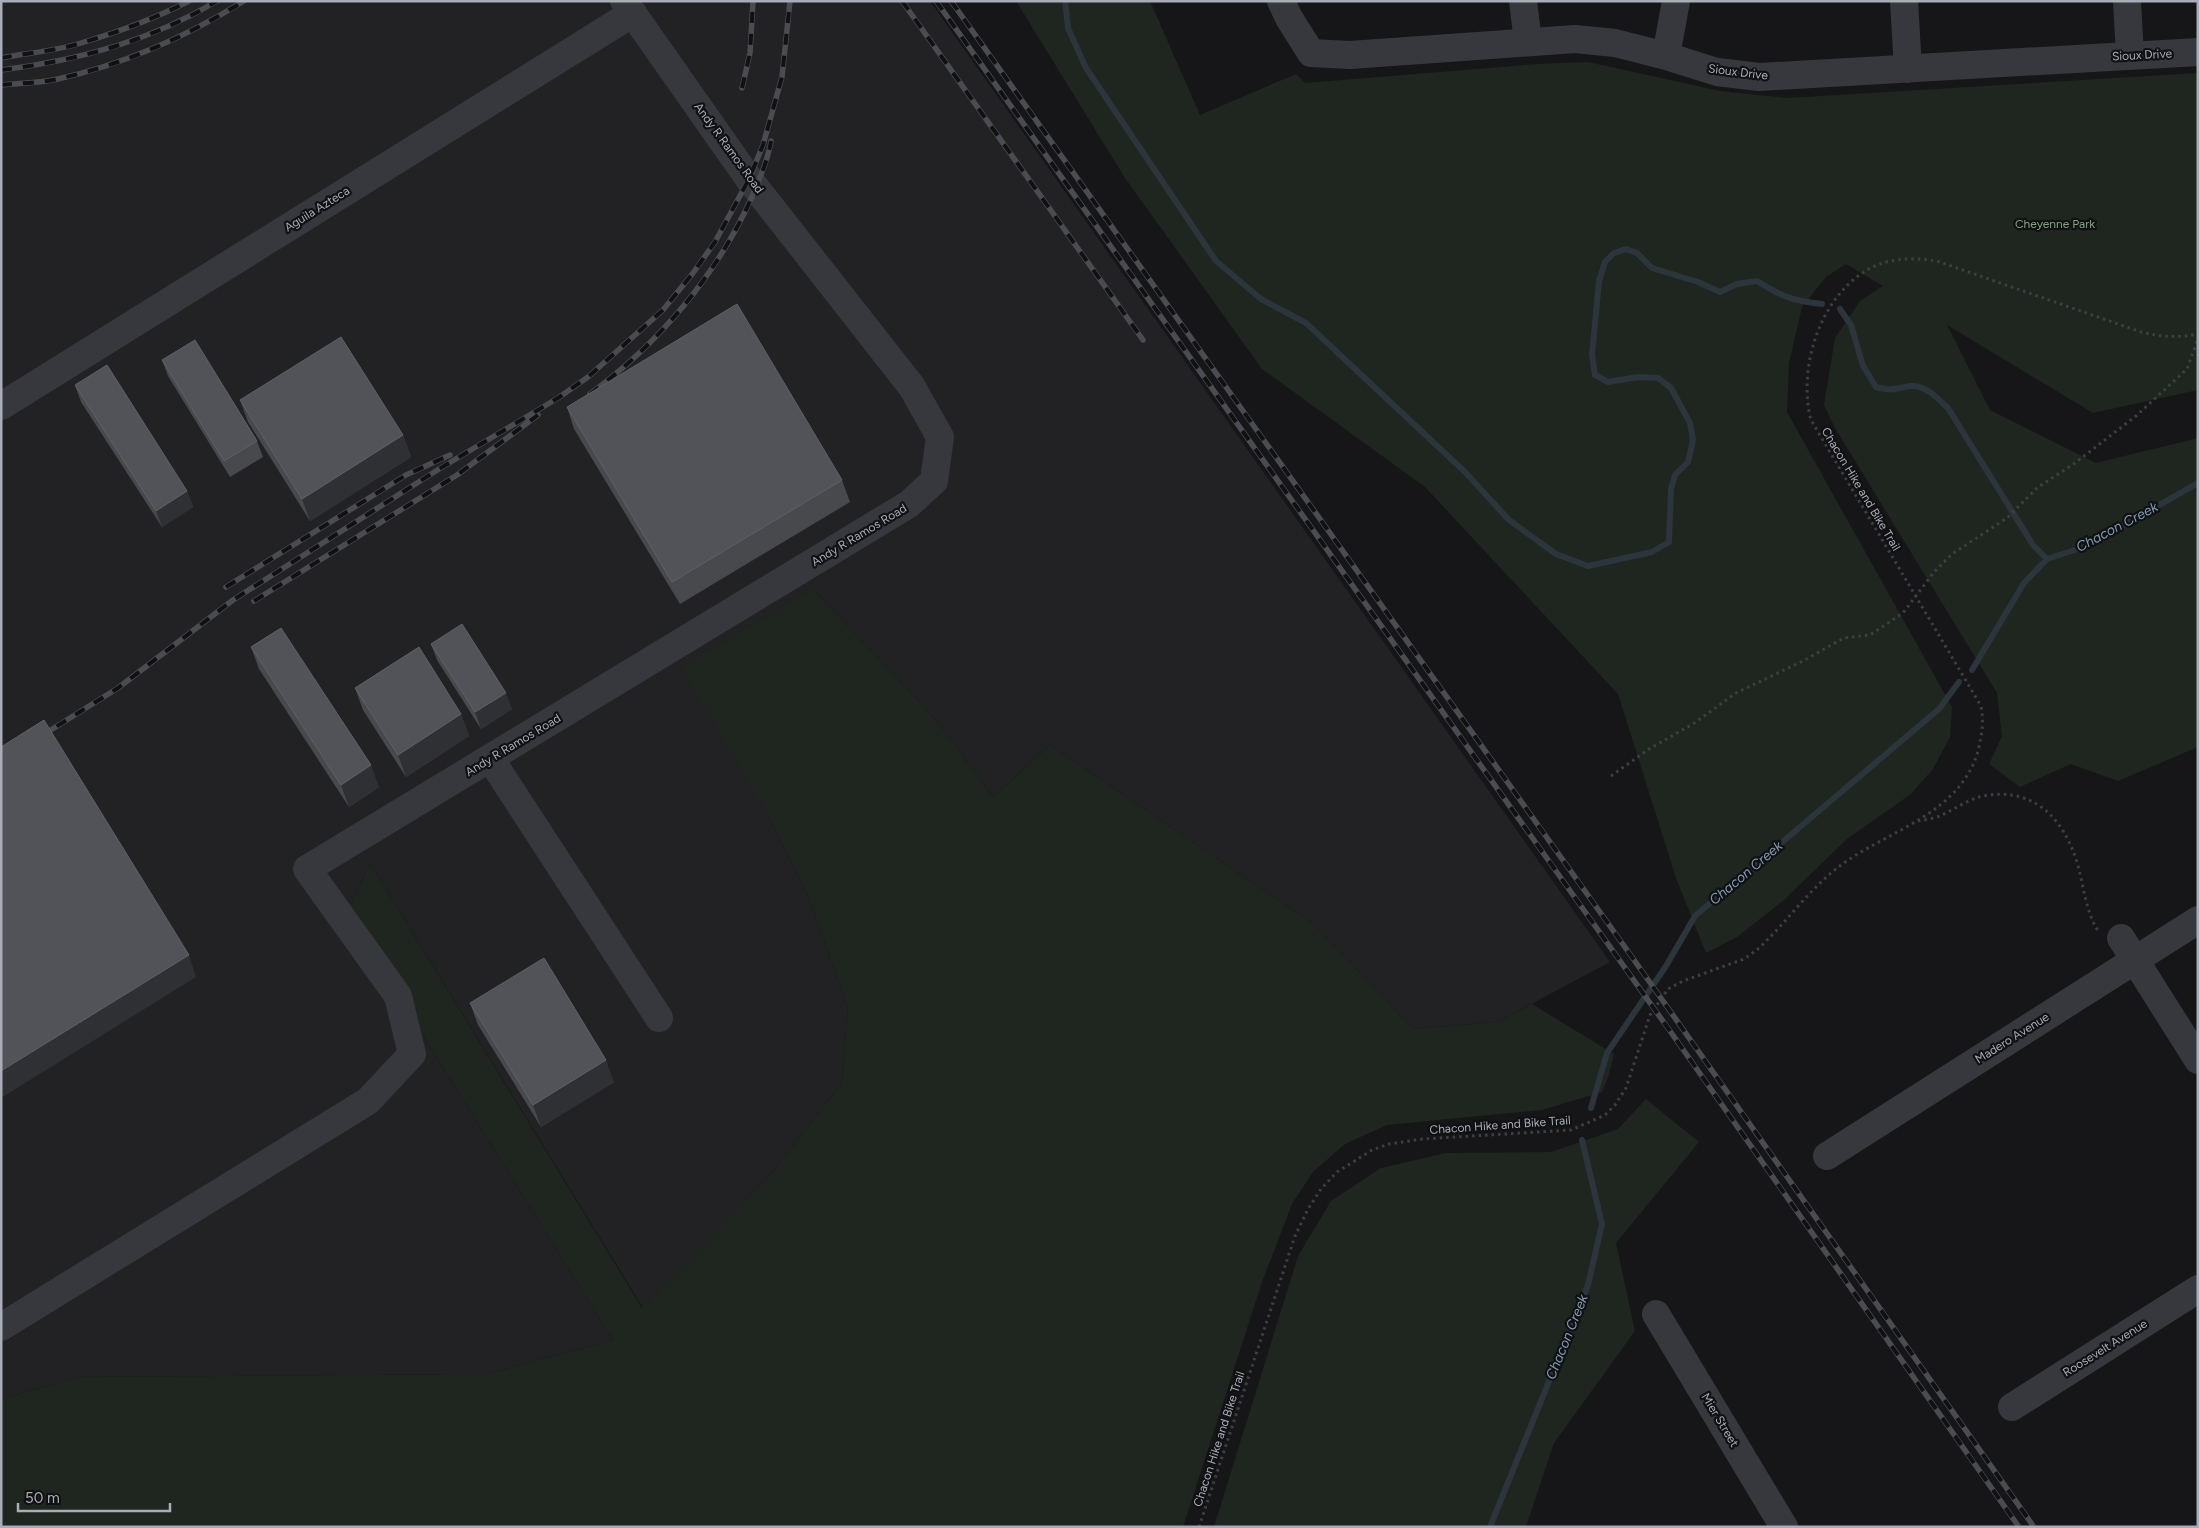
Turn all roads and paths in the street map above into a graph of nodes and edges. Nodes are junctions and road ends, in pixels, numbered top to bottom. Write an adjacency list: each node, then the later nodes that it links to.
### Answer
1 (1281, 1): 7 (street, Sioux Drive)
2 (1523, 1): 7 (street)
3 (1676, 1): 9 (street)
4 (1904, 1): 11 (street)
5 (2127, 1): 10 (street)
6 (628, 7): 14 (street, Aguila Azteca); 16 (street, Andy R Ramos Road)
7 (1528, 42): 9 (street, Sioux Drive)
8 (2198, 52): 10 (street, Sioux Drive)
9 (1666, 56): 11 (street, Sioux Drive)
10 (2130, 56): 11 (street, Sioux Drive)
11 (1908, 69)
12 (2198, 334): 15 (path, Chacon Hike and Bike Trail)
13 (2198, 339): 15 (path)
14 (1, 406)
15 (1916, 596): 17 (path); 18 (path, Chacon Hike and Bike Trail)
16 (490, 758): 21 (street); 26 (street, Andy R Ramos Road)
17 (1611, 776)
18 (1915, 822): 20 (path, Chacon Hike and Bike Trail); 28 (path, Chacon Hike and Bike Trail)
19 (2198, 920): 20 (street, Madero Avenue)
20 (2120, 945): 22 (street); 23 (street, Madero Avenue)
21 (659, 1018)
22 (2198, 1060)
23 (1827, 1156)
24 (2198, 1289): 27 (street, Roosevelt Avenue)
25 (1656, 1314): 29 (street, Mier Street)
26 (1, 1327)
27 (2012, 1407)
28 (1199, 1527)
29 (1784, 1527)

